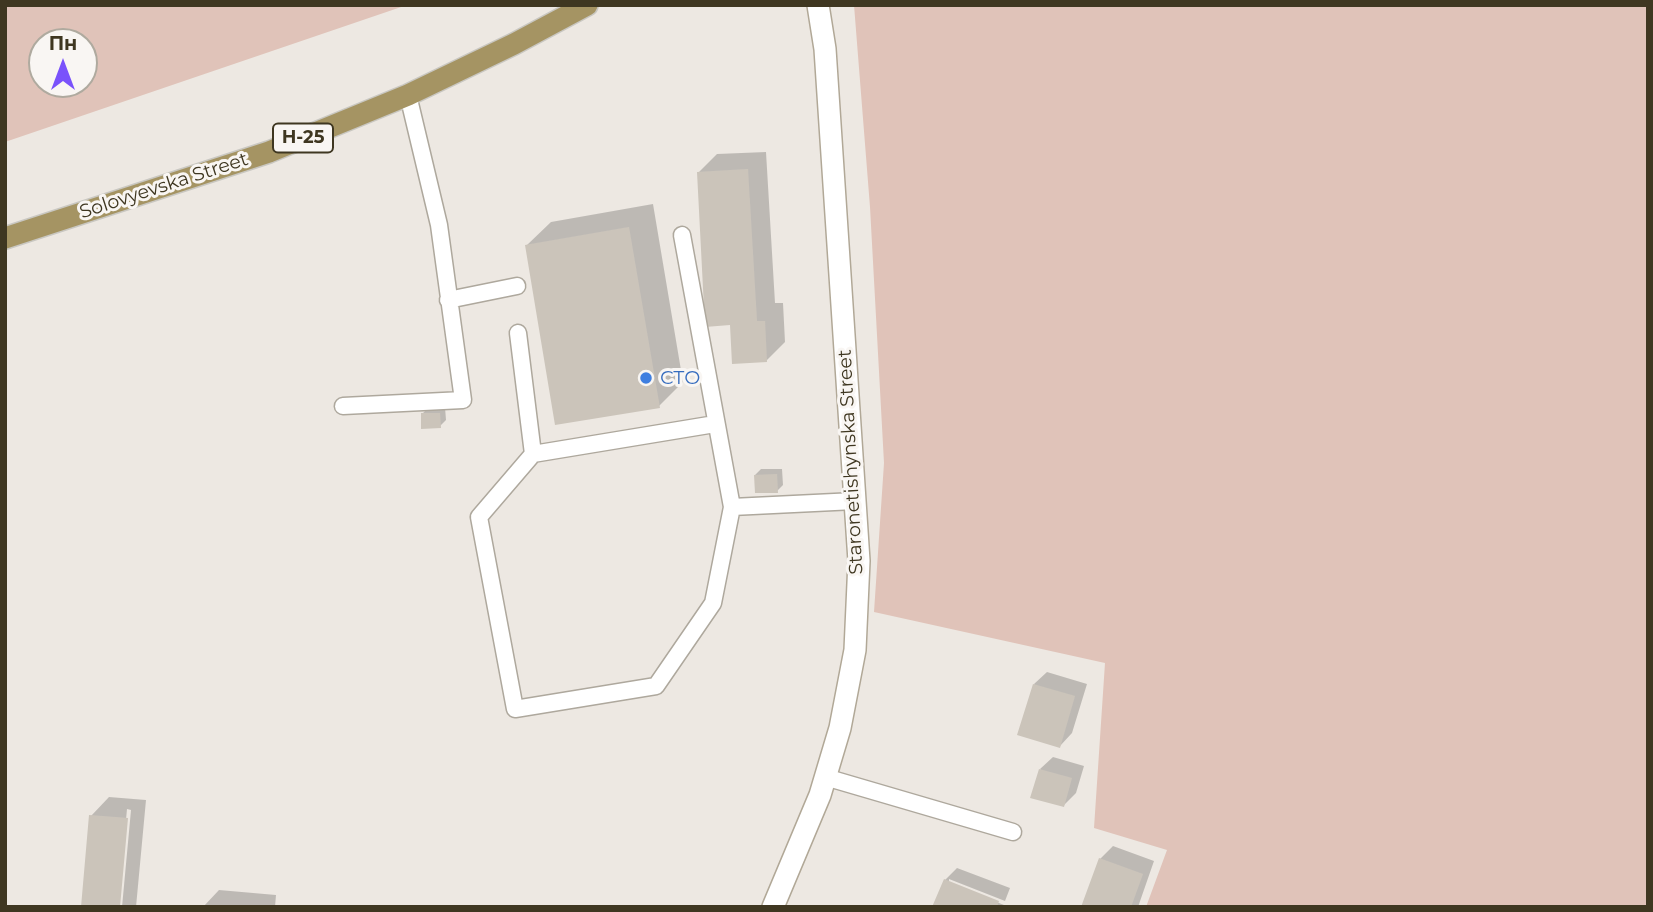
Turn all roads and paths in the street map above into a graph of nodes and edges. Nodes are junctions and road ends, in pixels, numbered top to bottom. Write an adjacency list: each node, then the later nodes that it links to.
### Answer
1 (587, 5): 3 (main road, Solovyevska Street / Н-25)
2 (818, 5): 12 (main road, Staronetishynska Street)
3 (408, 95): 5 (main road, Solovyevska Street / Н-25); 7 (lane)
4 (682, 235): 10 (lane)
5 (5, 238)
6 (517, 286): 7 (lane)
7 (449, 300): 9 (lane)
8 (518, 333): 11 (lane)
9 (343, 406)
10 (715, 424): 11 (lane); 13 (lane)
11 (533, 454): 13 (lane)
12 (855, 501): 13 (lane); 14 (main road, Staronetishynska Street)
13 (732, 507)
14 (825, 777): 15 (lane); 16 (main road, Staronetishynska Street)
15 (1013, 832)
16 (773, 907)

